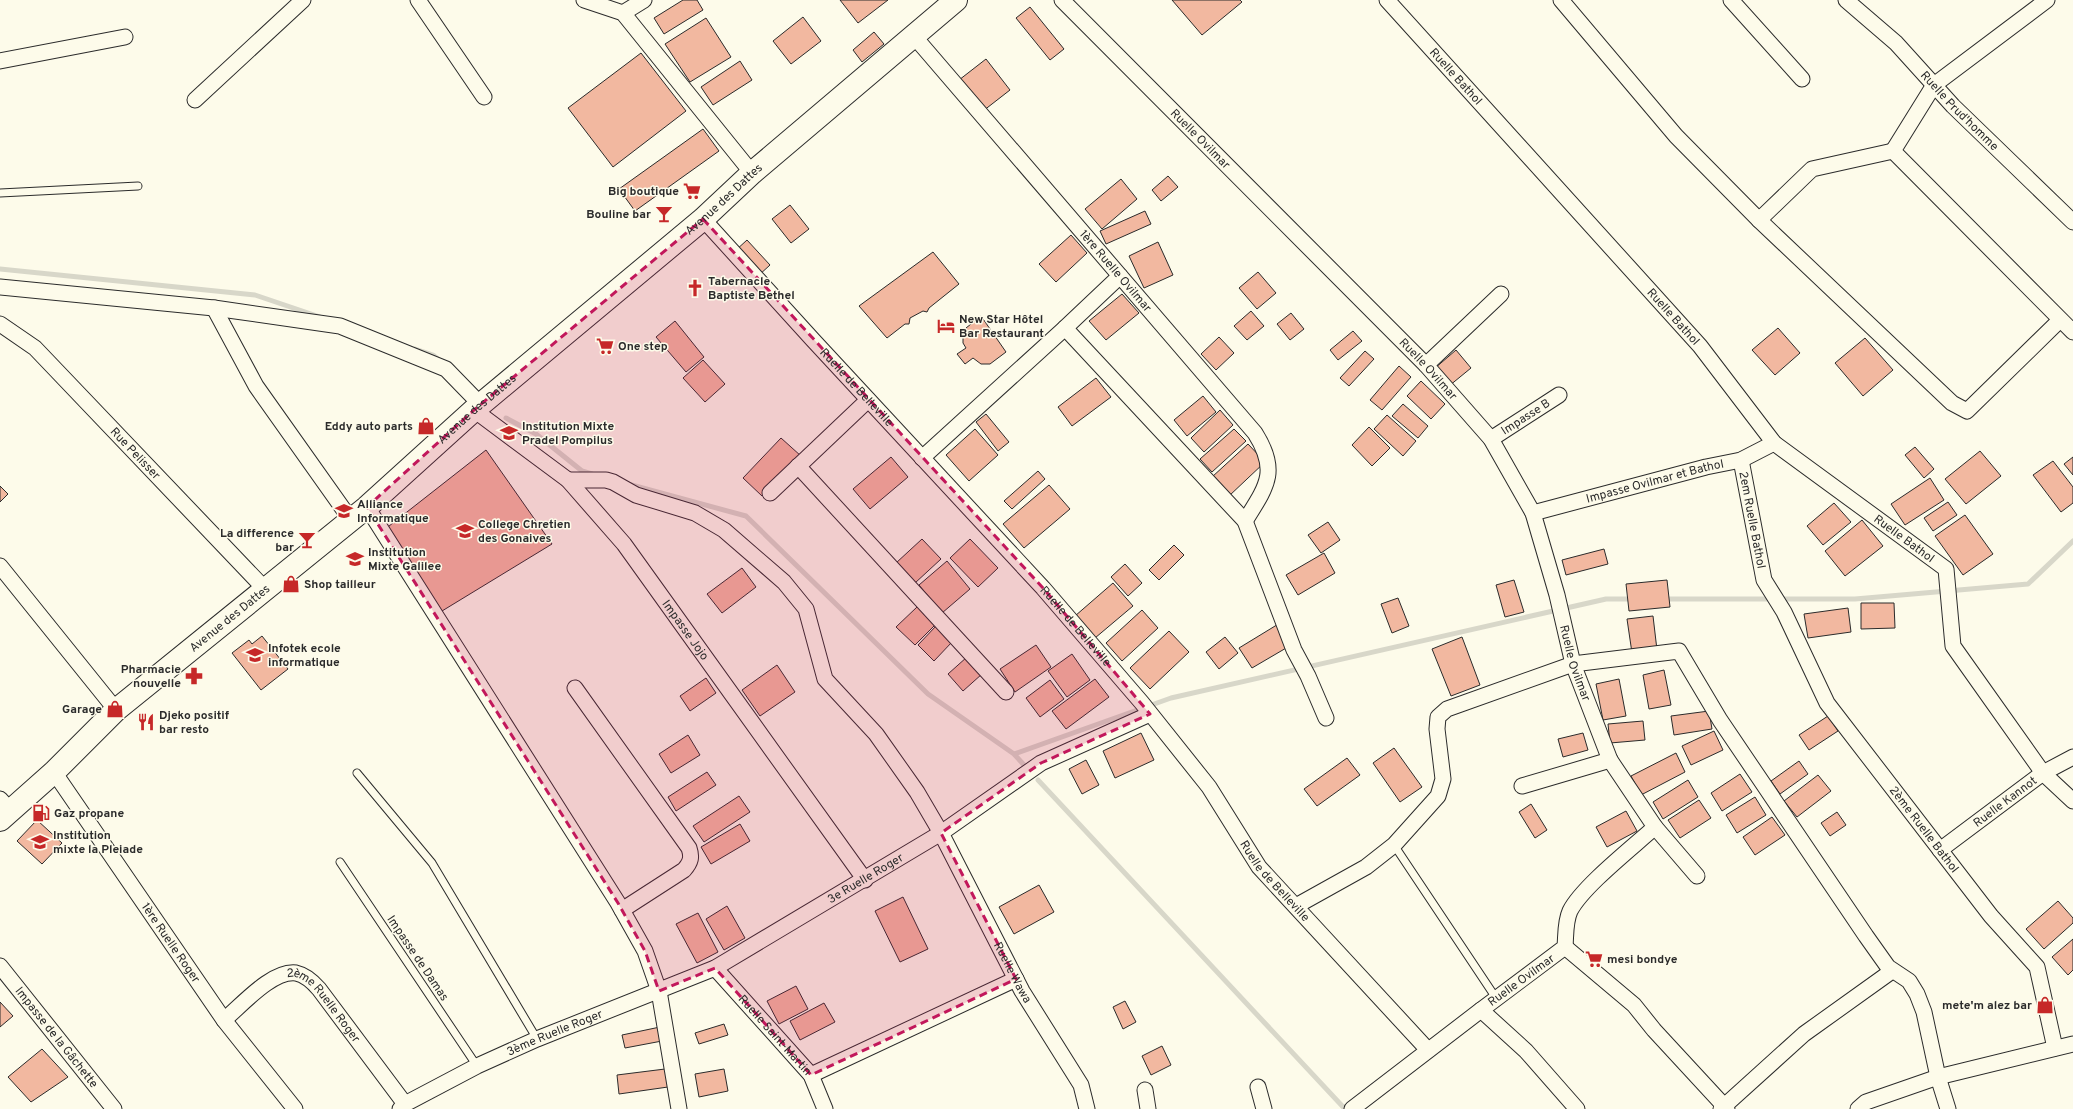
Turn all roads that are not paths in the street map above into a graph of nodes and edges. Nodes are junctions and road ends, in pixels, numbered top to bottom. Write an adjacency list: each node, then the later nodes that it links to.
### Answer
1 (303, 0): 19 (street)
2 (418, 0): 18 (street)
3 (584, 0): 12 (street)
4 (644, 0): 12 (street)
5 (956, 0): 13 (main road, Avenue des Dattes)
6 (1062, 0): 35 (street, Ruelle Ovilmar)
7 (1387, 0): 40 (street, Ruelle Bathol)
8 (1561, 0): 25 (street)
9 (1731, 0): 16 (street)
10 (1846, 0): 17 (street, Ruelle Prud'homme)
11 (2047, 0): 17 (street)
12 (623, 13): 21 (street)
13 (914, 35): 21 (main road, Avenue des Dattes); 27 (street, 1ère Ruelle Ovilmar)
14 (125, 37): 15 (street)
15 (0, 61)
16 (1802, 79)
17 (1934, 85): 20 (street); 26 (street, Ruelle Prud'homme)
18 (484, 97)
19 (195, 100)
20 (1893, 150): 25 (street); 31 (street)
21 (752, 173): 24 (main road, Avenue des Dattes)
22 (138, 186): 23 (lane)
23 (0, 193)
24 (703, 219): 37 (street, Ruelle de Belleville); 38 (main road, Avenue des Dattes)
25 (1759, 220): 31 (street)
26 (2073, 222)
27 (1120, 276): 33 (street); 48 (street, 1ère Ruelle Ovilmar)
28 (0, 286): 30 (street, Impasse Jojo)
29 (1501, 294): 35 (street)
30 (214, 308): 38 (street, Impasse Jojo); 46 (street)
31 (2060, 320): 34 (street)
32 (0, 324): 51 (street, Rue Pelisser)
33 (1065, 328): 41 (street); 48 (street)
34 (2073, 332)
35 (1426, 365): 39 (street, Ruelle Ovilmar)
36 (1559, 395): 39 (street, Impasse B)
37 (868, 400): 41 (street, Ruelle de Belleville); 43 (street)
38 (477, 408): 44 (street, Impasse Jojo); 46 (main road, Avenue des Dattes)
39 (1492, 438): 47 (street, Ruelle Ovilmar)
40 (1774, 444): 42 (street, Impasse Ovilmar et Bathol); 62 (street, Ruelle Bathol)
41 (922, 458): 55 (street, Ruelle de Belleville)
42 (1741, 460): 47 (street, Impasse Ovilmar et Bathol); 50 (street, 2em Ruelle Bathol)
43 (798, 466): 45 (street); 54 (street)
44 (568, 480): 67 (street, Ruelle Wawa); 72 (street, Impasse Jojo)
45 (770, 492)
46 (359, 514): 51 (main road, Avenue des Dattes); 74 (street)
47 (1533, 514): 52 (street, Ruelle Ovilmar)
48 (1246, 521): 57 (street)
49 (0, 566): 56 (street)
50 (1764, 580): 69 (street, 2ème Ruelle Bathol)
51 (265, 589): 56 (main road, Avenue des Dattes)
52 (1573, 664): 59 (street, Ruelle Ovilmar); 68 (street); 78 (street)
53 (576, 688): 74 (street)
54 (1006, 692)
55 (1146, 709): 67 (street, 3e Ruelle Roger); 73 (street, Ruelle de Belleville)
56 (116, 710): 60 (main road, Avenue des Dattes)
57 (1326, 718)
58 (2073, 758): 62 (street, Ruelle Kannot)
59 (1610, 760): 63 (street); 66 (street, Ruelle Ovilmar)
60 (54, 772): 65 (main road, Avenue des Dattes); 83 (street, 1ère Ruelle Roger)
61 (357, 773): 84 (lane)
62 (2043, 773): 64 (street, Ruelle Bathol); 69 (street, Ruelle Kannot)
63 (1522, 786)
64 (2073, 801)
65 (4, 810)
66 (1655, 827): 71 (street, Ruelle Ovilmar); 75 (street, Ruelle Ovilmar)
67 (941, 833): 72 (street, 3e Ruelle Roger); 79 (street, Ruelle Wawa)
68 (1394, 845): 73 (street); 81 (lane)
69 (1940, 850): 86 (street, 2ème Ruelle Bathol)
70 (340, 862): 88 (lane, Impasse de Damas)
71 (1698, 876)
72 (865, 880): 77 (street, 3e Ruelle Roger)
73 (1296, 906): 87 (street, Ruelle de Belleville)
74 (622, 910): 80 (street)
75 (1565, 947): 81 (street, Ruelle Ovilmar); 95 (street)
76 (0, 966): 96 (street, Impasse de la Gâchette)
77 (715, 968): 80 (street, 3ème Ruelle Roger); 89 (street, Ruelle Saint-Martin)
78 (1892, 971): 90 (street); 95 (street)
79 (1016, 979): 89 (street); 100 (street, Ruelle Wawa)
80 (659, 991): 84 (street, 3ème Ruelle Roger); 98 (street)
81 (1496, 998): 82 (street, Ruelle Ovilmar)
82 (1481, 1010): 87 (street); 103 (street, Ruelle Ovilmar)
83 (224, 1020): 94 (street, 2ème Ruelle Roger); 97 (street, 1ère Ruelle Roger)
84 (537, 1039): 88 (street, 3ème Ruelle Roger)
85 (2073, 1044): 86 (street)
86 (2055, 1048): 90 (street)
87 (1428, 1050): 93 (street)
88 (477, 1066): 94 (street, 3ème Ruelle Roger)
89 (811, 1075): 99 (street, Ruelle Saint-Martin)
90 (1938, 1077): 104 (street); 105 (street)
91 (1258, 1087): 102 (street)
92 (1145, 1090): 101 (street)
93 (1356, 1106)
94 (402, 1107)
95 (1724, 1108)
96 (114, 1109)
97 (295, 1109)
98 (679, 1109)
99 (825, 1109)
100 (1087, 1109)
101 (1148, 1109)
102 (1264, 1109)
103 (1577, 1109)
104 (1858, 1109)
105 (1948, 1109)

